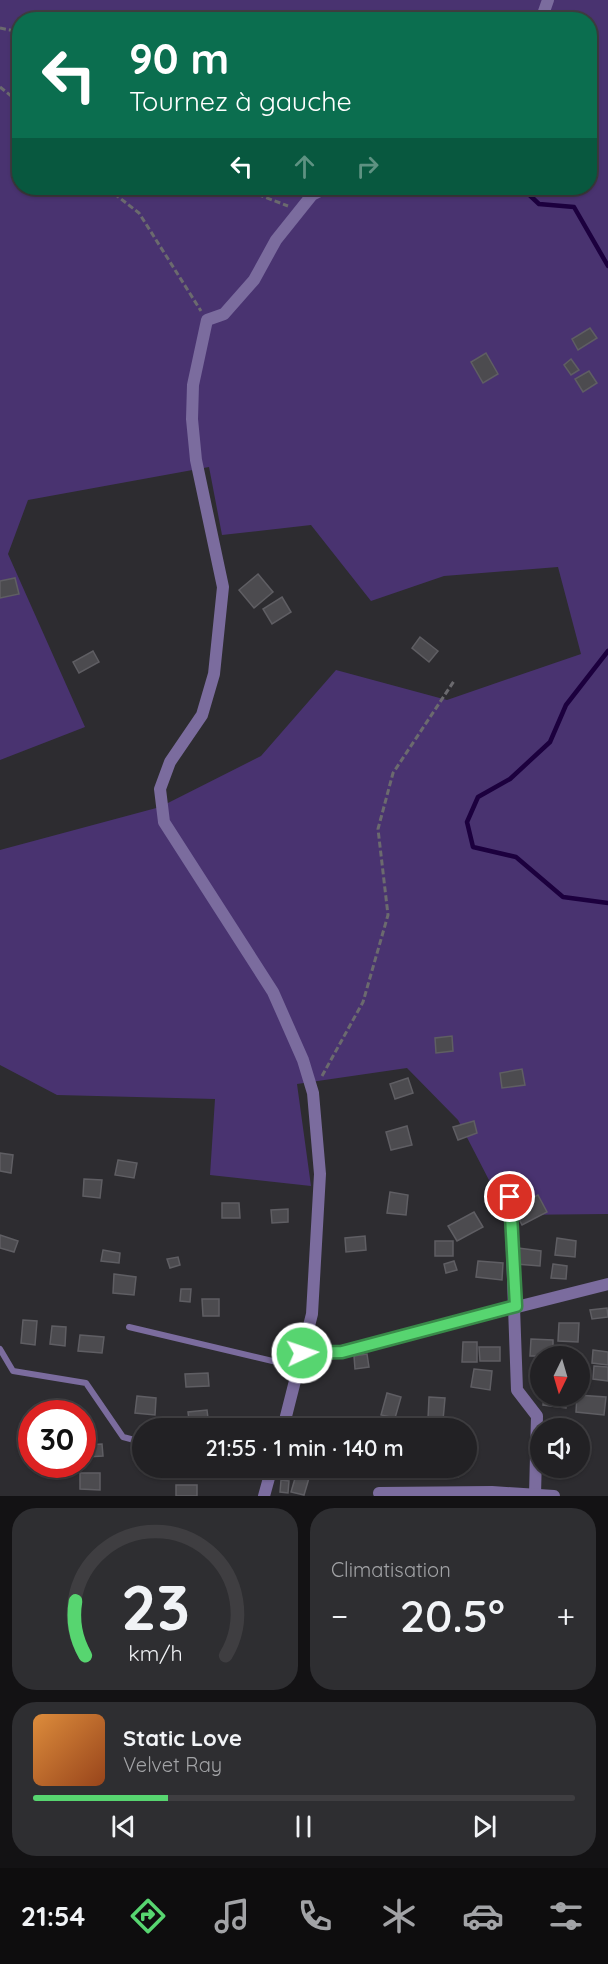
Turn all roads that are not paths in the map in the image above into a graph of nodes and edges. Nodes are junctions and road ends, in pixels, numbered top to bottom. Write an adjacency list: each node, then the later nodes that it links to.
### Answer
1 (312, 195): 7 (street)
2 (510, 1197): 4 (street)
3 (608, 1284): 4 (street)
4 (516, 1306): 7 (street); 14 (street)
5 (129, 1327): 8 (lane)
6 (0, 1349): 10 (lane)
7 (302, 1353): 8 (street)
8 (299, 1367): 9 (street)
9 (286, 1418)
10 (132, 1439)
11 (269, 1478): 15 (street)
12 (379, 1494): 13 (street)
13 (492, 1494): 14 (street)
14 (535, 1495): 16 (street)
15 (264, 1496)
16 (554, 1496)

